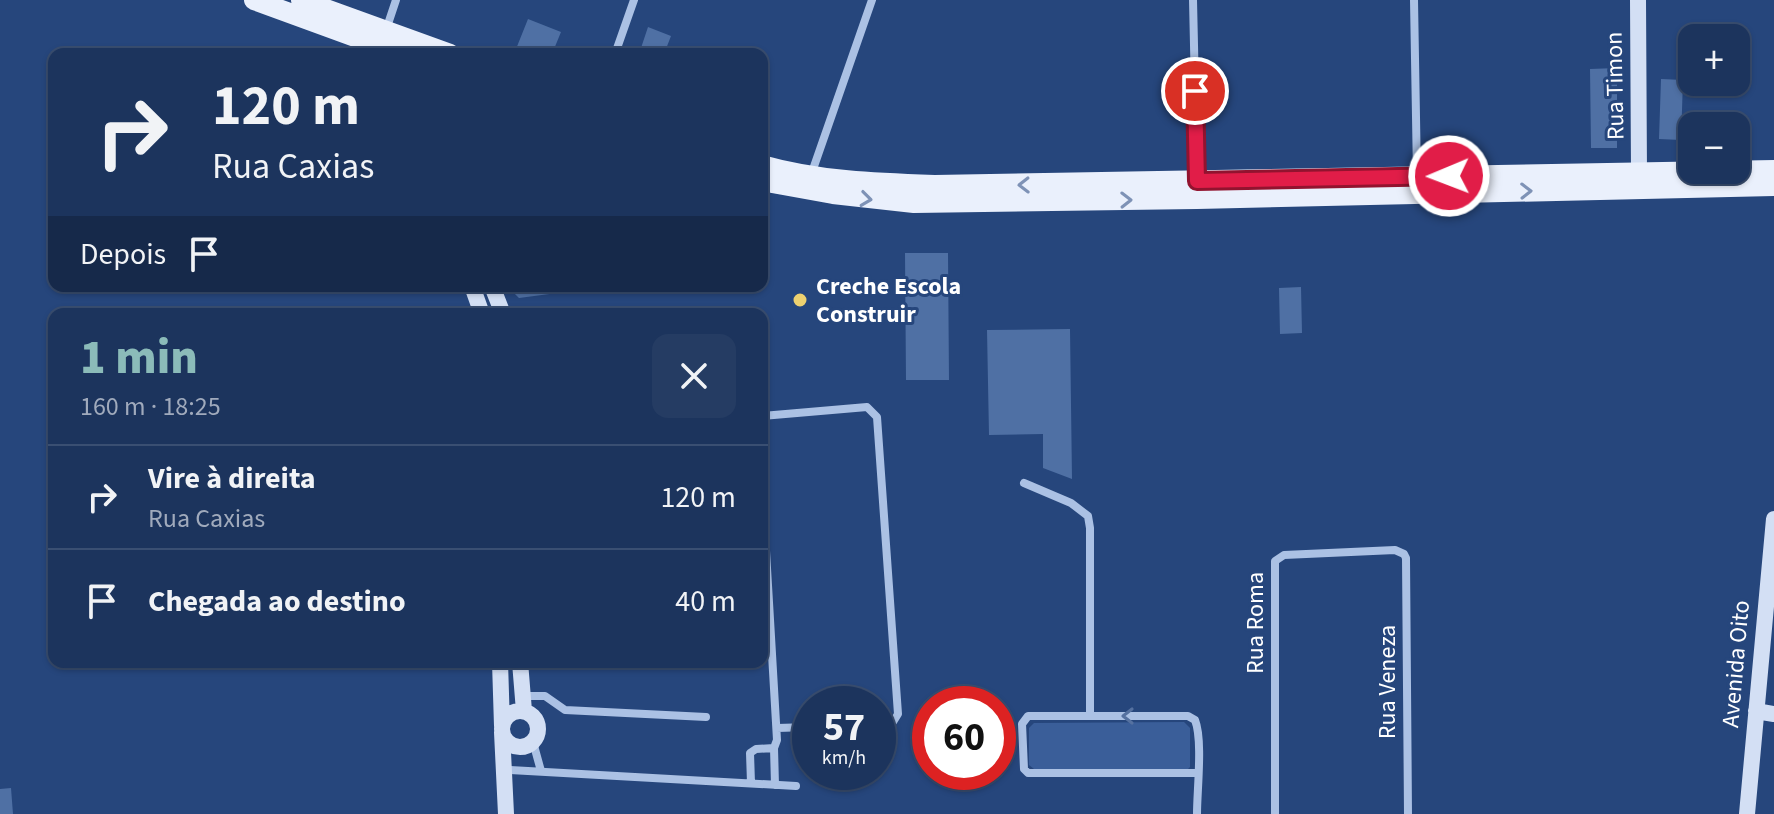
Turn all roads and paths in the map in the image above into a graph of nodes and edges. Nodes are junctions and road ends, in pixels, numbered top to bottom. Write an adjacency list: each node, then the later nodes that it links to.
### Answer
1 (254, 0): 12 (main road)
2 (301, 0): 9 (main road)
3 (396, 0): 9 (street)
4 (634, 0): 14 (street)
5 (872, 0): 18 (street)
6 (1193, 0): 11 (street)
7 (1414, 0): 19 (street)
8 (1638, 0): 17 (street, Rua Timon)
9 (385, 31): 13 (main road)
10 (1182, 31): 11 (street)
11 (1194, 31): 20 (street)
12 (386, 48)
13 (433, 48)
14 (617, 48)
15 (768, 166): 18 (main road)
16 (1774, 170): 17 (main road)
17 (1639, 172): 19 (main road)
18 (811, 176): 20 (main road, one-way to 18)
19 (1417, 177): 20 (main road)
20 (1197, 181)
21 (768, 182): 22 (main road, one-way to 22)
22 (1774, 186)
23 (768, 415): 36 (street)
24 (1024, 483): 34 (street)
25 (1774, 519): 28 (street, Avenida Oito)
26 (1400, 552): 50 (street, Rua Roma); 51 (street, Rua Veneza)
27 (768, 580): 37 (street)
28 (1770, 612): 32 (street, Avenida Oito)
29 (500, 668): 39 (street)
30 (520, 668): 31 (street)
31 (523, 703): 35 (street); 39 (street); 40 (street)
32 (1756, 711): 33 (street); 52 (street, Avenida Oito)
33 (1774, 714)
34 (1090, 715): 44 (street, one-way to 34); 44 (street)
35 (706, 717)
36 (896, 717)
37 (777, 728): 38 (street); 41 (street)
38 (792, 728)
39 (502, 729): 40 (street); 42 (street)
40 (526, 745): 42 (street); 43 (street)
41 (774, 748): 45 (street); 46 (street)
42 (507, 768): 43 (street); 48 (street)
43 (541, 771): 45 (street)
44 (1198, 773): 49 (street)
45 (751, 783): 46 (street)
46 (775, 785): 47 (street)
47 (792, 786)
48 (506, 814)
49 (1197, 814)
50 (1275, 814)
51 (1408, 814)
52 (1747, 814)

